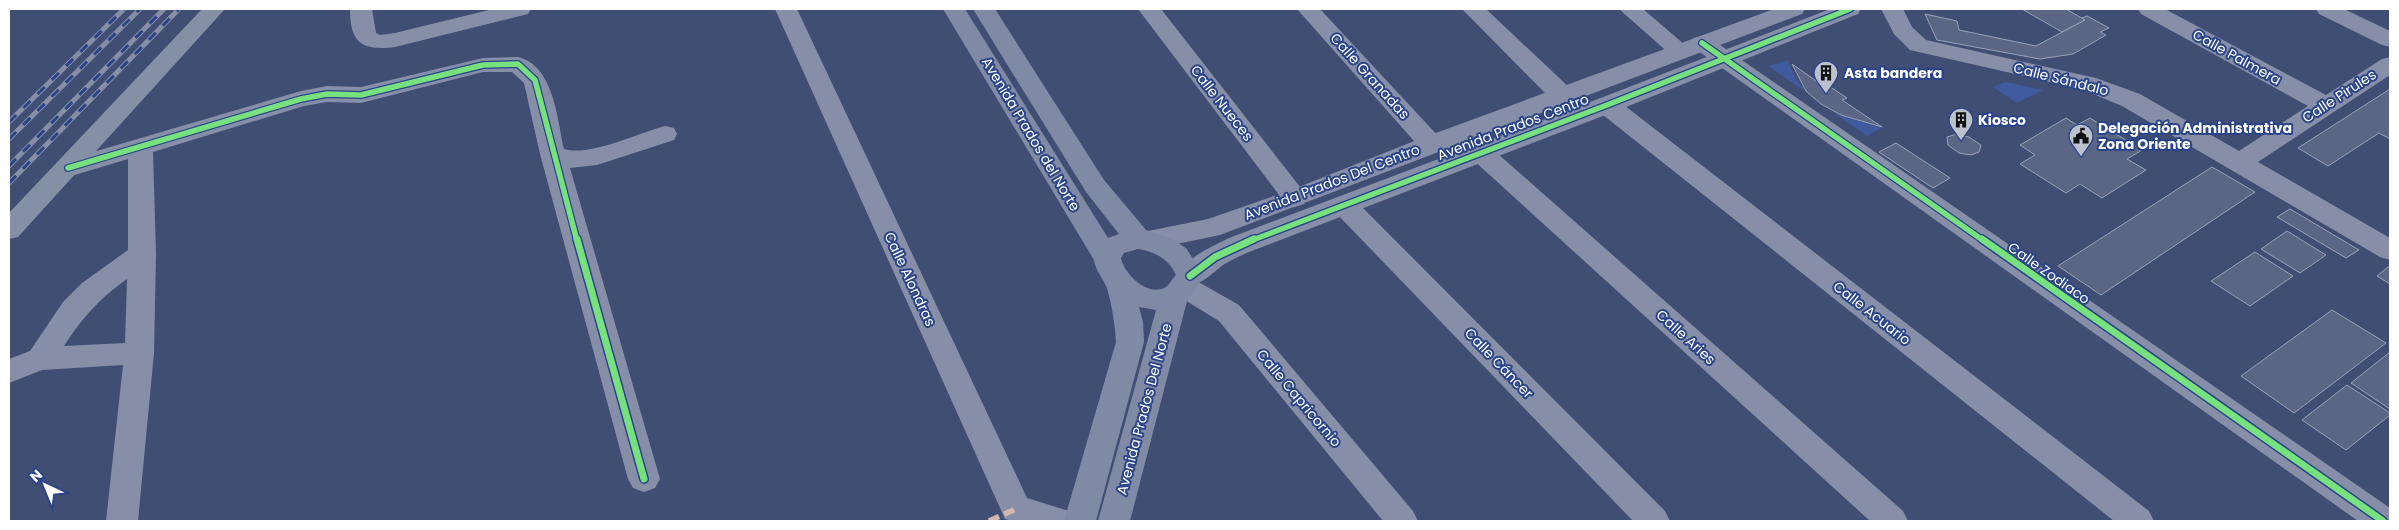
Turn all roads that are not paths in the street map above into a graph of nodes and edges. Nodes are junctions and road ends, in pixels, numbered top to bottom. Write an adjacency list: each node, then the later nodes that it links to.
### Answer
1 (214, 9): 28 (main road)
2 (361, 9): 3 (street)
3 (520, 9)
4 (786, 9): 44 (street, Calle Alondras)
5 (954, 9): 35 (main road, Avenida Prados del Norte)
6 (984, 9): 32 (main road, Avenida Prados del Norte)
7 (1149, 9): 29 (street, Calle Nueces)
8 (1308, 9): 23 (street, Calle Granadas)
9 (1472, 9): 19 (street)
10 (1630, 9): 17 (street, Calle Zodiaco)
11 (1791, 9): 17 (street, Avenida Prados Del Centro)
12 (1850, 9): 17 (street, Avenida Prados Centro)
13 (1892, 9): 27 (street, Calle Sándalo)
14 (2149, 9): 21 (street, Calle Palmera)
15 (2327, 9): 16 (street)
16 (2390, 40)
17 (1702, 51): 19 (street, Avenida Prados Del Centro); 20 (street, Avenida Prados Centro); 50 (street, Calle Zodiaco)
18 (2390, 64): 21 (street, Calle Pirules)
19 (1563, 96): 23 (street, Avenida Prados Del Centro)
20 (1607, 104): 25 (street, Avenida Prados Centro); 49 (street, Calle Acuario)
21 (2325, 105): 27 (street, Calle Pirules)
22 (665, 134): 26 (street)
23 (1431, 144): 29 (street, Avenida Prados Del Centro)
24 (140, 146): 26 (street); 28 (street); 34 (street)
25 (1480, 152): 30 (street, Avenida Prados Centro); 48 (street, Calle Aries)
26 (553, 154): 41 (street)
27 (2239, 163): 33 (street, Calle Sándalo)
28 (68, 168): 31 (main road)
29 (1295, 198): 32 (street, Avenida Prados Del Centro)
30 (1344, 205): 37 (street, Avenida Prados Centro); 47 (street, Calle Cáncer)
31 (9, 230)
32 (1143, 239): 35 (main road); 37 (main road)
33 (2390, 250)
34 (142, 254): 38 (street); 39 (street)
35 (1106, 259): 36 (main road)
36 (1120, 286): 37 (main road); 45 (main road)
37 (1183, 287): 42 (main road, Avenida Prados Del Norte); 46 (street, Calle Capricornio)
38 (139, 352): 39 (street); 43 (street)
39 (40, 359): 40 (street)
40 (9, 371)
41 (644, 478)
42 (1118, 520)
43 (122, 521)
44 (1058, 521)
45 (1080, 521)
46 (1402, 521)
47 (1654, 521)
48 (1892, 521)
49 (2138, 521)
50 (2383, 521)

